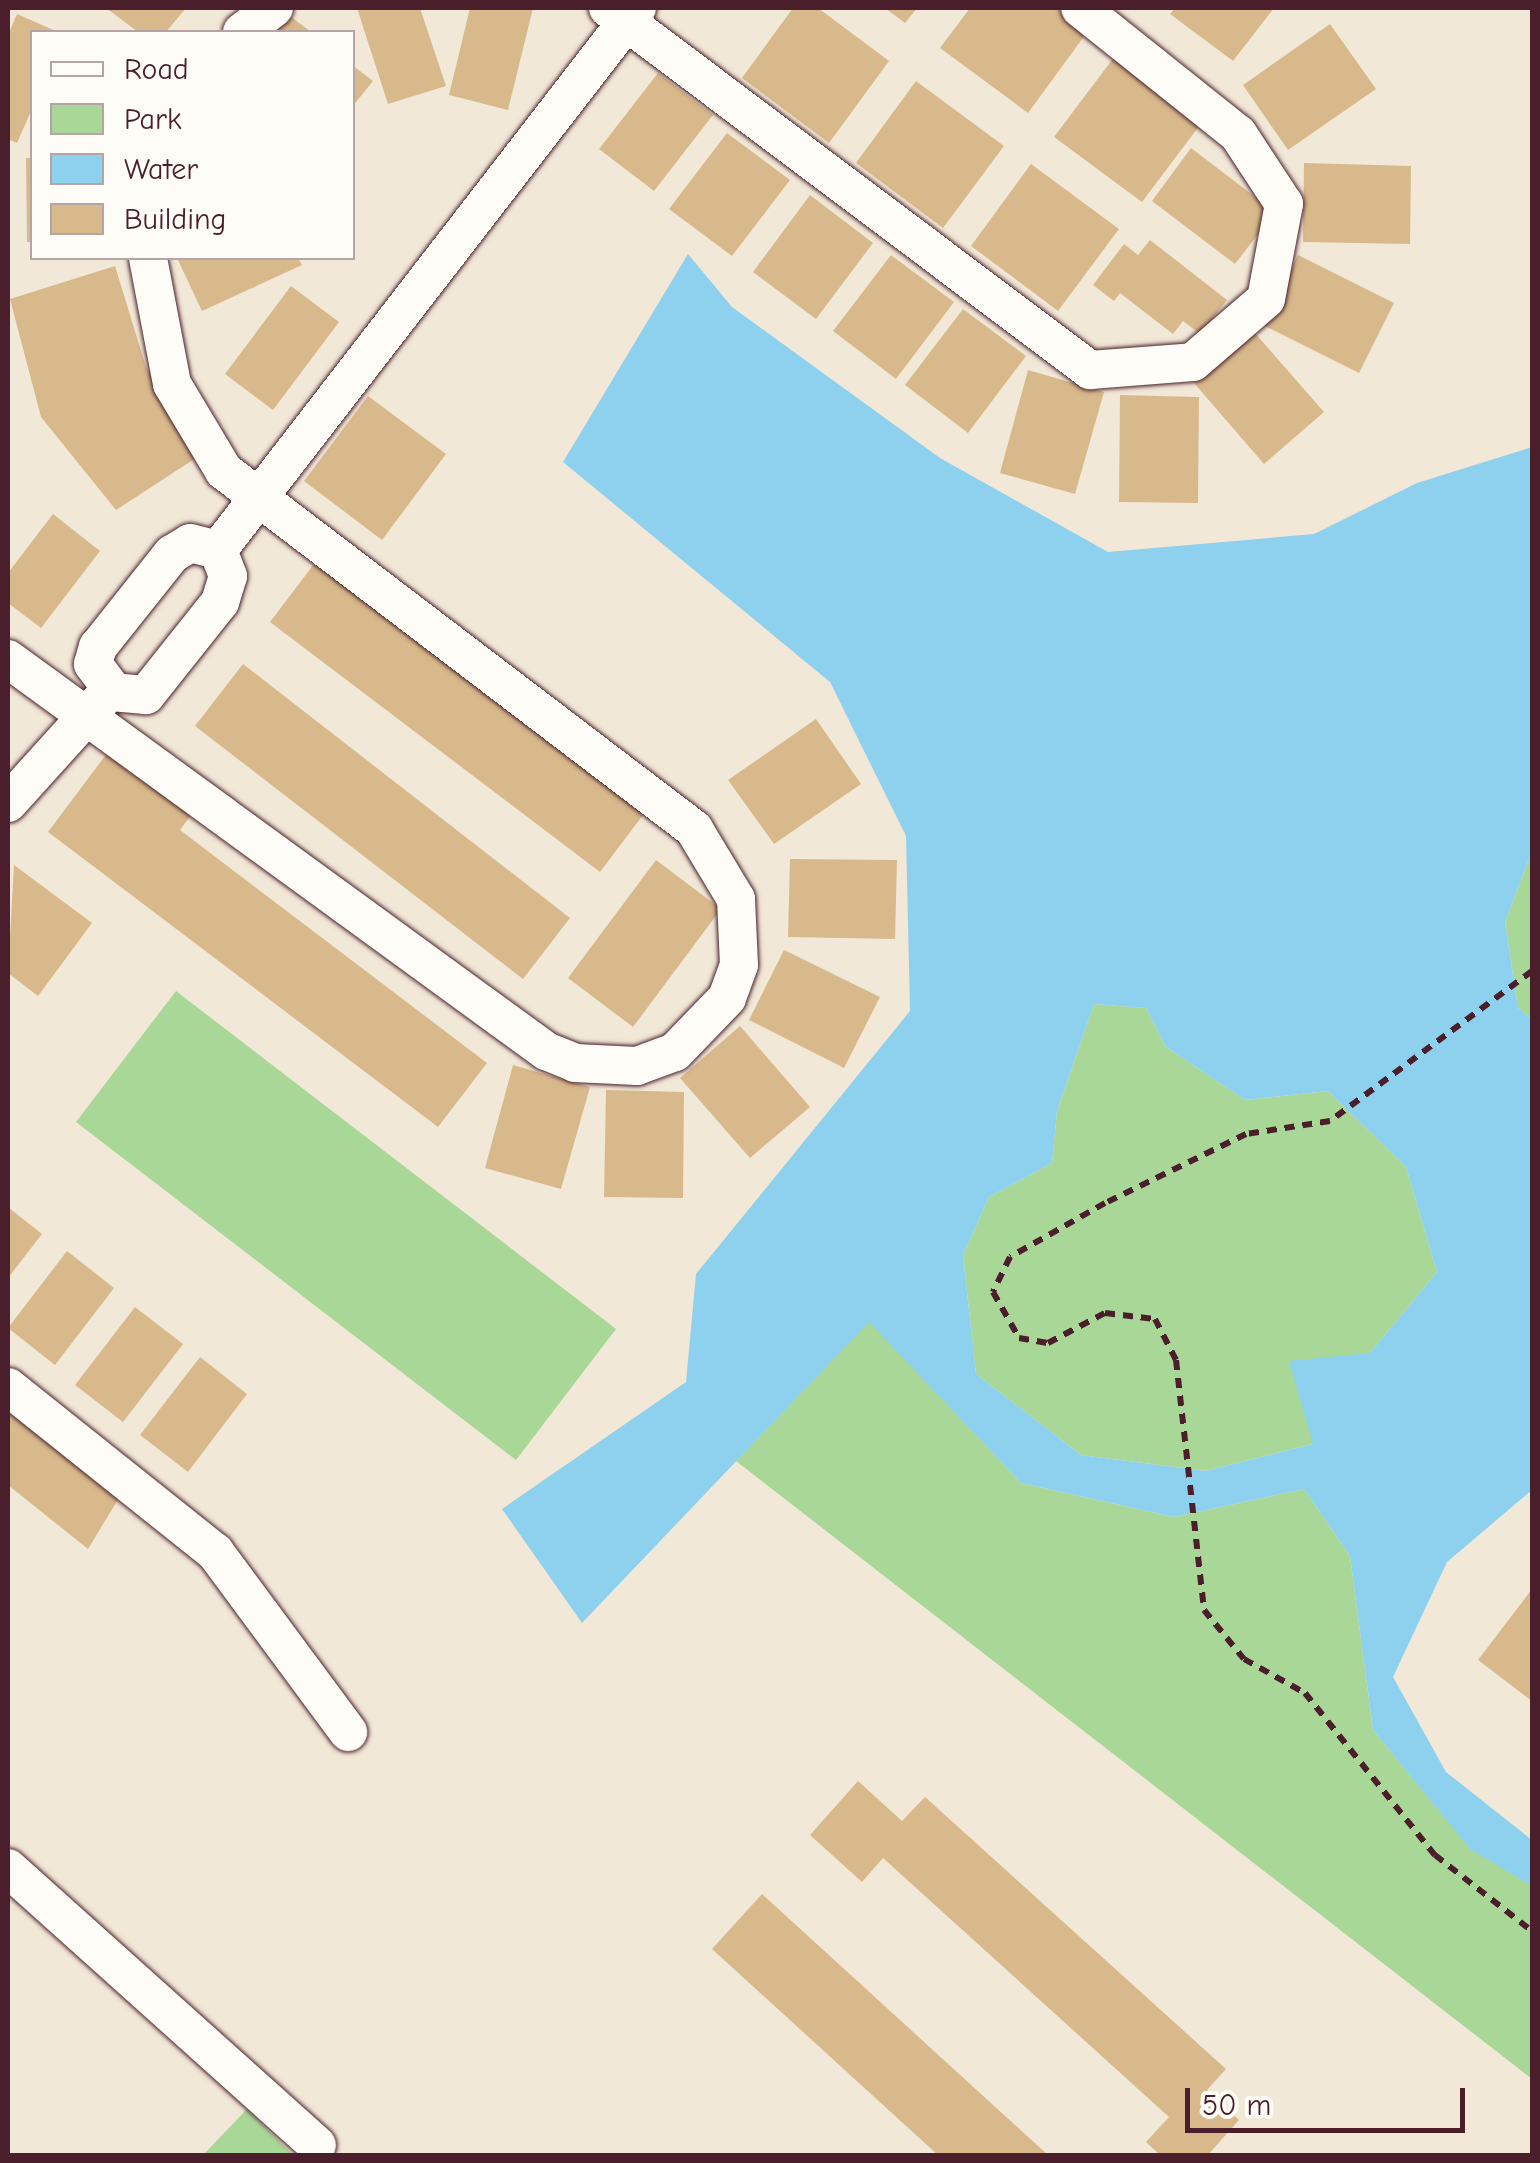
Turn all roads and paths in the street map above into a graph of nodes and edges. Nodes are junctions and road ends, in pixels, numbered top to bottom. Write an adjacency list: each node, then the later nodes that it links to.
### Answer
1 (274, 8): 4 (street)
2 (1080, 8): 3 (street)
3 (624, 11): 6 (street)
4 (245, 30)
5 (148, 260): 6 (street)
6 (256, 502): 7 (street); 9 (street)
7 (218, 550): 9 (street); 9 (street)
8 (8, 659): 9 (street)
9 (99, 700): 10 (street)
10 (8, 803)
11 (1532, 971): 15 (path)
12 (8, 1386): 13 (street)
13 (348, 1732)
14 (8, 1868): 16 (street)
15 (1532, 1930)
16 (317, 2145)

